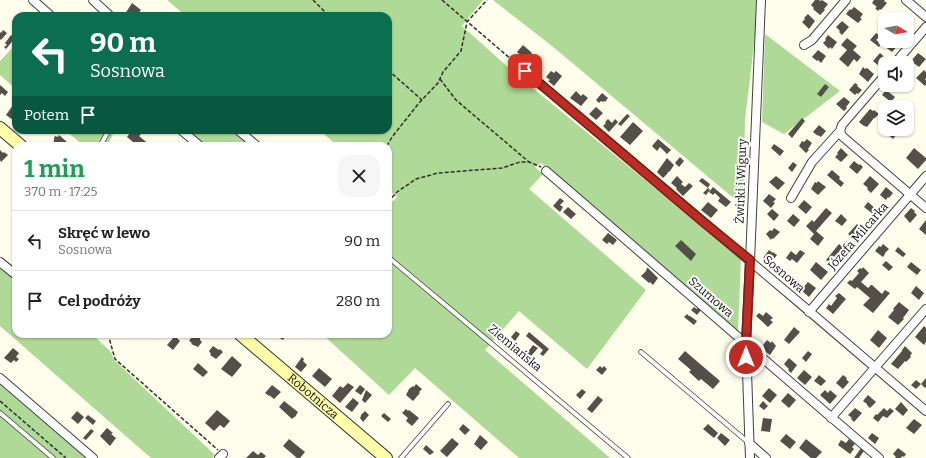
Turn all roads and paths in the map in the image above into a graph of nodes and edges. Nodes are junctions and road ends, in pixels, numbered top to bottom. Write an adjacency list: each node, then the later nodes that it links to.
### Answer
1 (33, 0): 9 (street)
2 (93, 0): 10 (street)
3 (313, 0): 11 (path)
4 (442, 0): 13 (path)
5 (487, 0): 13 (path)
6 (761, 0): 38 (street, Żwirki i Wigury)
7 (846, 0): 15 (street)
8 (906, 0): 12 (street)
9 (46, 12)
10 (106, 12)
11 (325, 12)
12 (926, 17)
13 (467, 22): 17 (path); 19 (path)
14 (926, 27): 16 (street)
15 (804, 45)
16 (901, 56)
17 (525, 71): 38 (street, Sosnowa)
18 (392, 74): 21 (path)
19 (440, 79): 21 (path); 30 (path)
20 (878, 83): 23 (street)
21 (422, 100): 29 (path)
22 (0, 128): 26 (street)
23 (840, 131): 33 (street); 35 (street)
24 (186, 134): 27 (street)
25 (243, 134): 28 (street)
26 (16, 142)
27 (195, 142)
28 (252, 142)
29 (389, 142)
30 (528, 162): 31 (path); 34 (path)
31 (546, 170): 45 (street, Szumowa)
32 (926, 176): 33 (street, Józefa Milcarka)
33 (910, 194): 36 (street); 42 (street, Józefa Milcarka)
34 (392, 198)
35 (791, 198)
36 (926, 208)
37 (392, 260): 62 (lane, Ziemiańska)
38 (750, 260): 42 (street, Sosnowa); 45 (street, Żwirki i Wigury)
39 (0, 262): 40 (street)
40 (12, 272)
41 (926, 309): 47 (street)
42 (809, 312): 47 (street, Sosnowa)
43 (109, 338): 55 (path)
44 (245, 338): 60 (street, Robotnicza)
45 (746, 343): 53 (street, Szumowa); 54 (street, Żwirki i Wigury)
46 (642, 352): 54 (lane)
47 (875, 368): 51 (street, Sosnowa); 53 (street)
48 (0, 378): 59 (street)
49 (0, 401): 58 (path)
50 (448, 404): 61 (lane)
51 (926, 411)
52 (0, 413): 57 (lane)
53 (831, 418): 56 (street, Szumowa)
54 (749, 443): 63 (street, Żwirki i Wigury); 64 (street)
55 (221, 456)
56 (874, 456)
57 (53, 458)
58 (66, 458)
59 (93, 458)
60 (386, 458)
61 (401, 458)
62 (628, 458)
63 (750, 458)
64 (766, 458)

